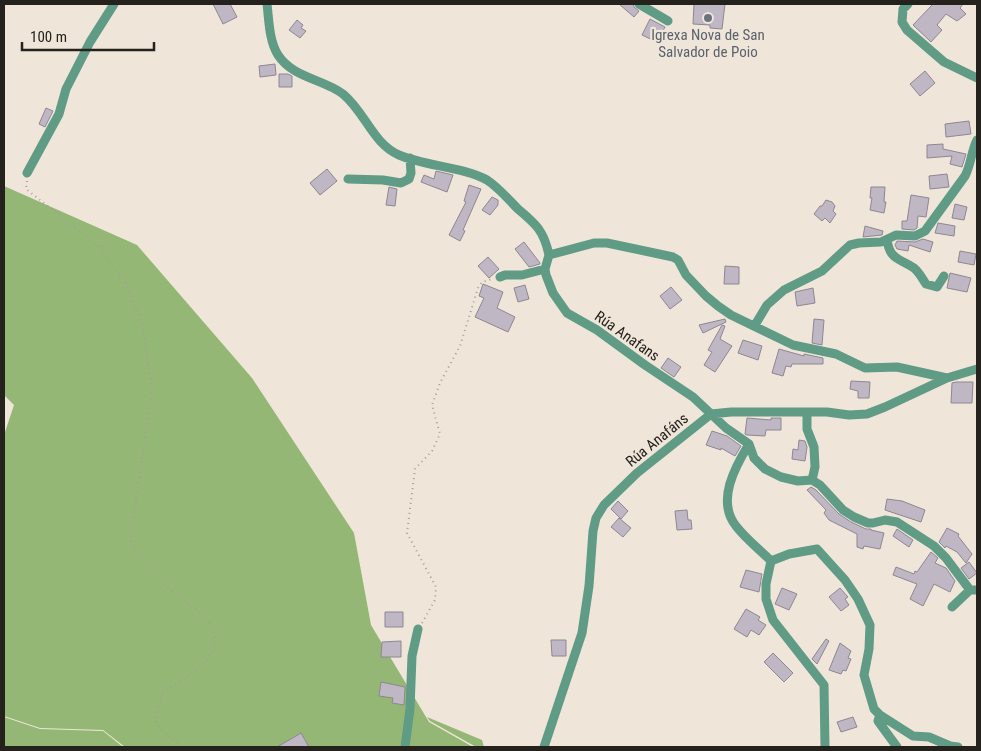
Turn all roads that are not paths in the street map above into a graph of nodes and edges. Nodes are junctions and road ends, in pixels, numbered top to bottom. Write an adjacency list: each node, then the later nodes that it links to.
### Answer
1 (114, 4): 9 (street)
2 (266, 4): 8 (street)
3 (639, 4): 5 (street)
4 (902, 5): 6 (street)
5 (668, 21)
6 (977, 78)
7 (977, 140): 11 (street)
8 (410, 158): 10 (street); 12 (street)
9 (27, 173)
10 (348, 179)
11 (887, 240): 14 (street); 16 (street)
12 (549, 255): 13 (street); 16 (street)
13 (545, 269): 15 (street); 20 (street, Rúa Anafans)
14 (944, 276)
15 (500, 277)
16 (755, 325): 18 (street)
17 (977, 369): 18 (street, Rúa Anafáns)
18 (947, 378): 19 (street, Rúa Anafáns)
19 (807, 412): 20 (street, Rúa Anafáns); 22 (street)
20 (711, 414): 21 (street, Rúa Anafans); 29 (street, Rúa Anafáns)
21 (749, 444): 22 (street); 23 (street)
22 (812, 480): 24 (street)
23 (771, 562): 27 (street); 30 (street)
24 (974, 590): 25 (street)
25 (952, 607)
26 (418, 629): 28 (street)
27 (880, 715): 31 (street); 32 (street)
28 (405, 747)
29 (544, 747)
30 (825, 747)
31 (897, 747)
32 (958, 747)

